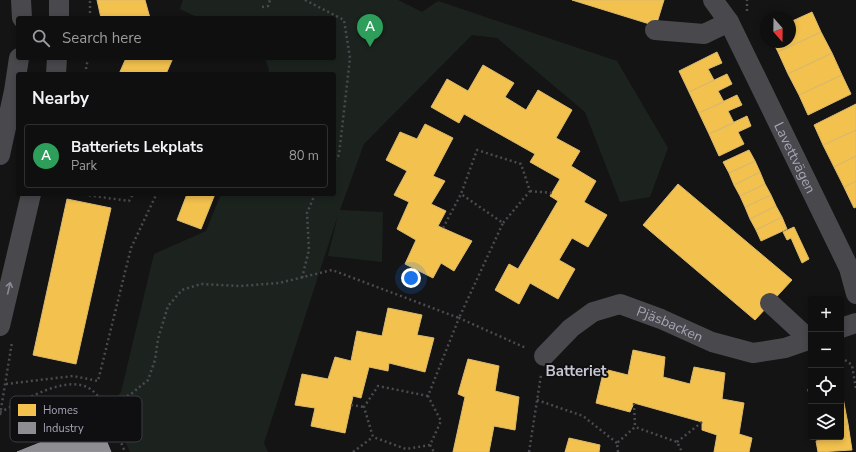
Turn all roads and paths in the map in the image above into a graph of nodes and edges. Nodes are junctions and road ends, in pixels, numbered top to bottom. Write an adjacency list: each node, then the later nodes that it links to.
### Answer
1 (21, 0): 9 (street)
2 (59, 0): 10 (street)
3 (90, 0): 11 (path)
4 (270, 0): 8 (path)
5 (305, 0): 22 (path)
6 (713, 0): 12 (street, Lavettvägen)
7 (732, 0): 12 (street)
8 (262, 7)
9 (22, 16)
10 (59, 16)
11 (90, 16)
12 (729, 22): 13 (street); 34 (street, Lavettvägen)
13 (655, 30)
14 (19, 60): 17 (street)
15 (57, 60): 18 (street)
16 (88, 60): 19 (path)
17 (17, 72)
18 (56, 72)
19 (85, 72)
20 (16, 78): 21 (street)
21 (0, 156)
22 (336, 159)
23 (530, 191): 24 (path); 25 (path); 31 (path)
24 (552, 193)
25 (461, 194): 31 (path); 32 (path)
26 (31, 196): 38 (street, one-way to 26)
27 (93, 196): 28 (path)
28 (131, 196)
29 (156, 196): 44 (path)
30 (313, 196): 33 (path)
31 (502, 223): 36 (path)
32 (442, 228)
33 (302, 278): 36 (path); 48 (path)
34 (856, 294)
35 (770, 303): 40 (street)
36 (460, 318): 42 (path); 49 (path)
37 (856, 323): 39 (street)
38 (0, 326)
39 (844, 327)
40 (808, 337)
41 (808, 340): 42 (street, Pjäsbacken)
42 (544, 356): 50 (path)
43 (844, 359): 45 (path)
44 (6, 384)
45 (856, 389)
46 (34, 396): 47 (path)
47 (97, 396)
48 (127, 396)
49 (428, 396): 54 (path); 62 (path)
50 (537, 400): 61 (path); 67 (path)
51 (634, 403): 57 (path)
52 (351, 405): 54 (path)
53 (10, 407): 55 (path)
54 (364, 407): 58 (path)
55 (0, 415)
56 (702, 422): 60 (path)
57 (635, 427): 60 (path); 61 (path)
58 (373, 437): 63 (path); 65 (path)
59 (120, 442): 64 (path)
60 (677, 442): 69 (path)
61 (617, 443): 68 (path)
62 (430, 445): 63 (path); 66 (path)
63 (405, 450)
64 (125, 452)
65 (352, 452)
66 (434, 452)
67 (529, 452)
68 (618, 452)
69 (682, 452)

